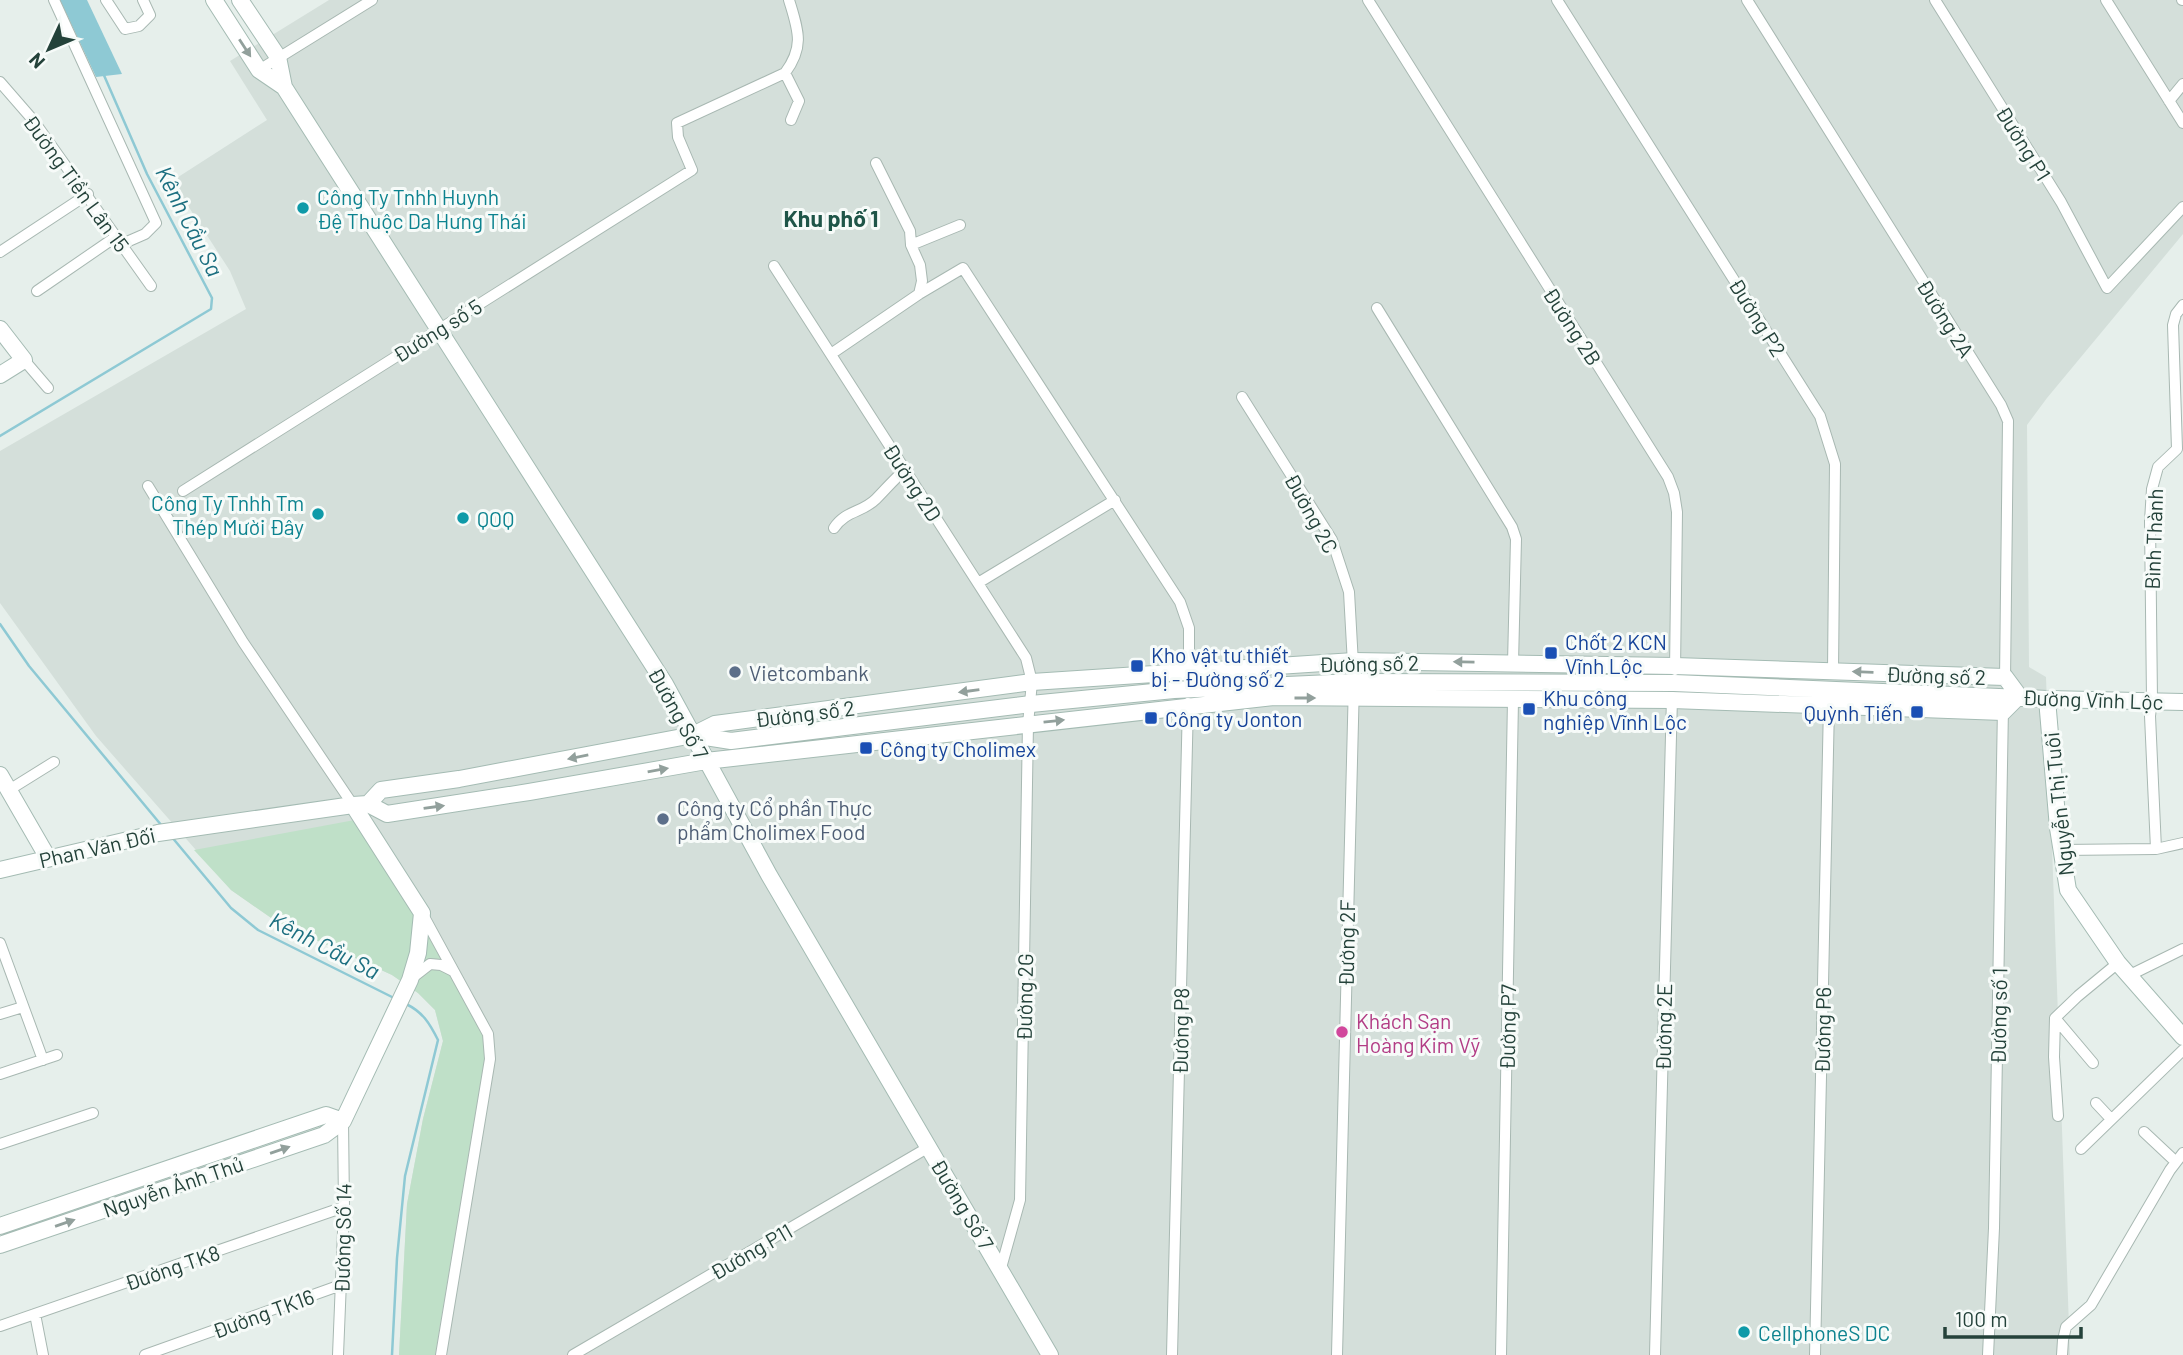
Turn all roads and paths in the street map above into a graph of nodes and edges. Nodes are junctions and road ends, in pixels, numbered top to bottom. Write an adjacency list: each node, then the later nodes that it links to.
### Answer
1 (54, 0): 26 (street)
2 (106, 0): 3 (street)
3 (143, 0)
4 (214, 0): 14 (main road, Đường Số 7, one-way to 14)
5 (240, 0): 13 (main road, Đường Số 7)
6 (372, 0): 13 (street)
7 (789, 0): 15 (street)
8 (1368, 0): 52 (street, Đường 2B)
9 (1558, 0): 53 (street, Đường P2)
10 (1746, 0): 55 (street, Đường 2A)
11 (1935, 0): 24 (street, Đường P1)
12 (2106, 0): 19 (street)
13 (278, 57): 14 (street); 18 (main road, Đường Số 7)
14 (259, 70): 18 (main road, Đường Số 7)
15 (785, 73): 20 (street); 36 (street, Đường số 5)
16 (0, 82): 23 (street, Đường Tiền Lân 15)
17 (2183, 84): 19 (street)
18 (284, 87): 36 (main road, Đường Số 7)
19 (2169, 101): 21 (street)
20 (791, 120)
21 (2183, 123)
22 (876, 163): 27 (street)
23 (88, 194): 26 (street, Đường Tiền Lân 15); 28 (street)
24 (2183, 207)
25 (960, 225): 27 (street)
26 (120, 240): 30 (street, Đường Tiền Lân 15); 31 (street)
27 (911, 245): 32 (street)
28 (0, 252)
29 (774, 266): 38 (street, Đường 2D)
30 (151, 286)
31 (37, 290)
32 (919, 294): 38 (street); 47 (street)
33 (2183, 305): 37 (street, Bình Thành)
34 (1377, 308): 51 (street)
35 (0, 329): 39 (main road)
36 (438, 329): 46 (street, Đường số 5); 70 (main road, Đường Số 7)
37 (2178, 332): 43 (street, Bình Thành)
38 (831, 354): 44 (street, Đường 2D)
39 (24, 360): 40 (main road); 41 (street)
40 (0, 375)
41 (48, 388)
42 (1242, 397): 50 (street, Đường 2C)
43 (2180, 449): 63 (street, Bình Thành)
44 (905, 470): 48 (street); 49 (street, Đường 2D)
45 (148, 486): 76 (street)
46 (183, 491)
47 (1115, 500): 49 (street); 54 (street)
48 (834, 528)
49 (978, 583): 56 (street, Đường 2D)
50 (1354, 660): 51 (main road, Đường số 2, one-way to 50); 54 (main road, Đường số 2); 59 (street, Đường 2C)
51 (1513, 663): 52 (main road, Đường số 2)
52 (1675, 666): 53 (main road, Đường số 2); 57 (street, Đường 2B)
53 (1833, 671): 55 (main road, Đường số 2, one-way to 53)
54 (1189, 672): 56 (main road, Đường số 2)
55 (2005, 677): 64 (main road, Đường số 2)
56 (1032, 682): 66 (street, Đường 2D); 70 (main road, Đường số 2, one-way to 70)
57 (1674, 683): 59 (main road, Đường số 2); 62 (street, Đường 2E); 64 (main road, Đường số 2)
58 (1188, 689): 59 (main road, Đường số 2); 66 (main road, Đường số 2); 68 (street, Đường P8)
59 (1353, 690): 60 (main road, Đường số 2); 68 (main road, Đường số 2, one-way to 59); 125 (street, Đường 2F)
60 (1513, 699): 62 (main road, Đường số 2); 126 (street, Đường P7)
61 (2047, 699): 63 (main road, Đường Vĩnh Lộc); 64 (main road, Đường Vĩnh Lộc); 80 (main road, Nguyễn Thị Tuôi)
62 (1672, 700): 67 (main road, Đường số 2); 127 (street, Đường 2E)
63 (2152, 700): 65 (main road, Đường Vĩnh Lộc); 79 (street, Bình Thành)
64 (2009, 702): 67 (main road, Đường số 2); 129 (street, Đường số 1)
65 (2183, 702)
66 (1031, 704): 69 (street, Đường 2G); 71 (main road, Đường số 2)
67 (1829, 705): 128 (street, Đường P6)
68 (1187, 707): 69 (main road, Đường số 2, one-way to 68); 124 (street, Đường P8)
69 (1028, 724): 72 (main road, Đường số 2); 114 (street, Đường 2G)
70 (693, 735): 71 (main road, Đường số 2); 72 (main road, Đường Số 7); 76 (main road, Đường số 2, one-way to 76)
71 (731, 741): 72 (main road, Đường số 2)
72 (706, 761): 76 (main road, Đường số 2, one-way to 72); 108 (main road, Đường Số 7)
73 (54, 762): 75 (street)
74 (0, 775): 75 (main road)
75 (9, 790): 81 (main road)
76 (361, 804): 77 (main road, Đường số 2); 83 (main road)
77 (194, 827): 81 (main road, Phan Văn Đối)
78 (2183, 843): 79 (street)
79 (2156, 849): 80 (street)
80 (2062, 850): 88 (main road, Nguyễn Thị Tuôi)
81 (48, 858): 82 (main road, Phan Văn Đối)
82 (0, 870)
83 (422, 913): 85 (street); 87 (main road)
84 (0, 943): 92 (street)
85 (441, 948): 87 (street); 89 (street)
86 (2183, 949): 90 (street)
87 (418, 953): 91 (main road)
88 (2118, 963): 90 (main road, Nguyễn Thị Tuôi); 94 (street)
89 (454, 971): 91 (street); 121 (street)
90 (2128, 976): 95 (main road, Nguyễn Thị Tuôi)
91 (410, 980): 105 (main road)
92 (23, 1007): 93 (street); 98 (street)
93 (0, 1014)
94 (2055, 1018): 99 (street); 103 (street)
95 (2183, 1037)
96 (2183, 1050): 104 (street)
97 (57, 1055): 98 (street)
98 (43, 1060): 100 (street)
99 (2093, 1063)
100 (0, 1074)
101 (2096, 1103): 104 (street)
102 (93, 1113): 107 (street)
103 (2058, 1116)
104 (2111, 1119): 109 (street)
105 (343, 1121): 111 (street, Đường Số 14); 112 (main road, Nguyễn Ảnh Thủ); 113 (main road, Nguyễn Ảnh Thủ, one-way to 105)
106 (2144, 1132): 110 (street)
107 (0, 1144)
108 (929, 1147): 114 (main road, Đường Số 7); 122 (street, Đường P11)
109 (2081, 1149)
110 (2180, 1158): 130 (street)
111 (344, 1208): 115 (street, Đường Số 14); 116 (street, Đường TK8)
112 (0, 1226)
113 (0, 1245)
114 (1001, 1268): 123 (main road, Đường Số 7)
115 (341, 1285): 119 (street, Đường TK16); 120 (street, Đường Số 14)
116 (36, 1314): 117 (street, Đường TK8); 118 (street)
117 (0, 1326)
118 (43, 1355)
119 (145, 1355)
120 (338, 1355)
121 (441, 1355)
122 (573, 1355)
123 (1050, 1355)
124 (1172, 1355)
125 (1337, 1355)
126 (1500, 1355)
127 (1655, 1355)
128 (1815, 1355)
129 (1988, 1355)
130 (2063, 1355)

